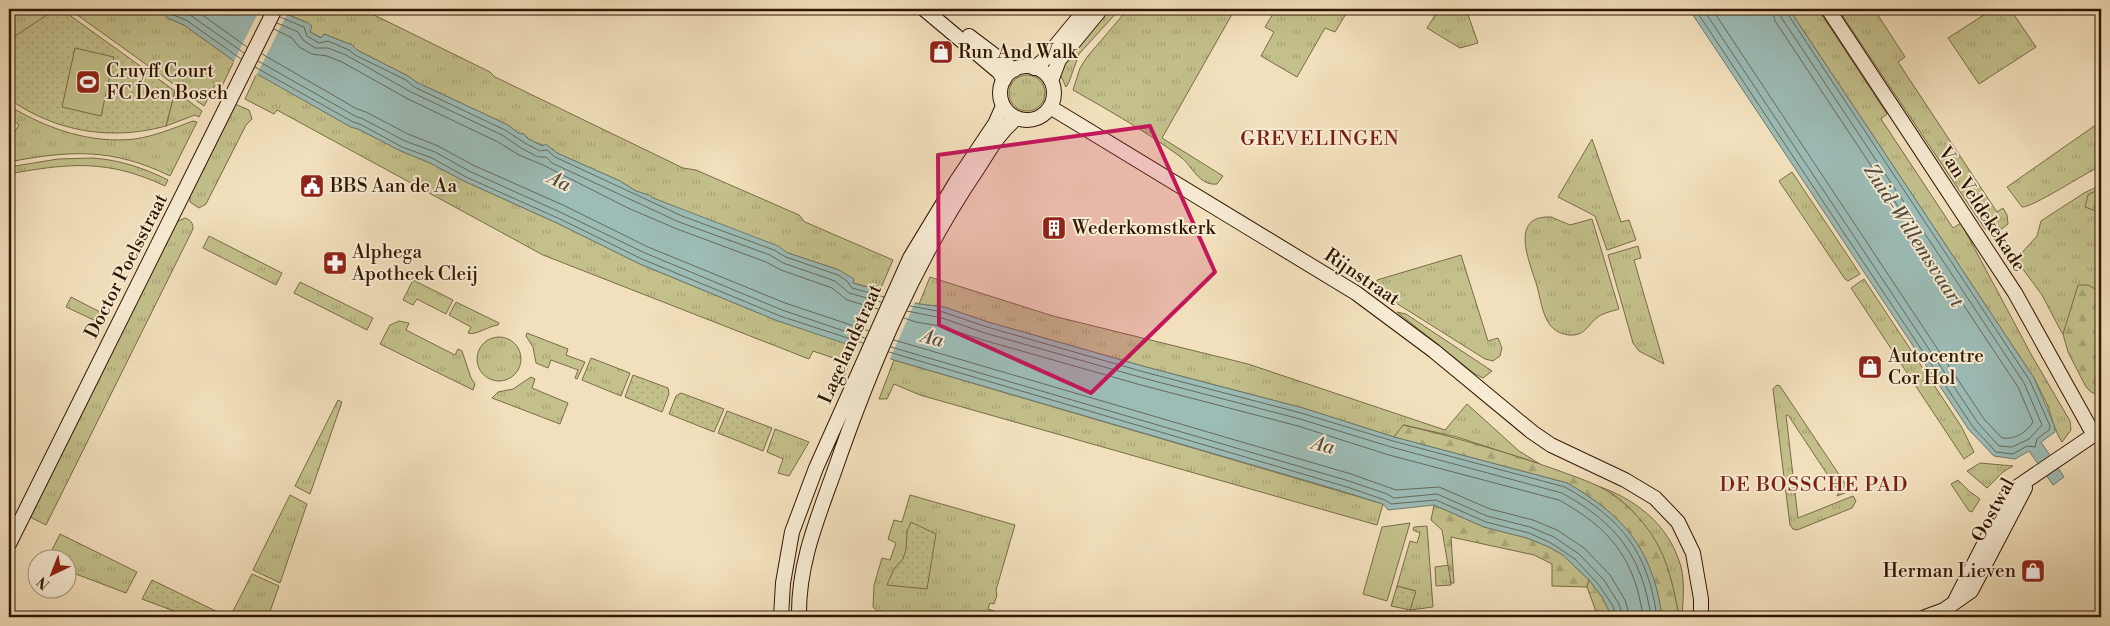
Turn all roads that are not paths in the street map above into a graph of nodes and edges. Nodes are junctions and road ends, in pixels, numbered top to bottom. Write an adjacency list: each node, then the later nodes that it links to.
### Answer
1 (275, 9): 17 (street, Doctor Poelsstraat)
2 (924, 9): 9 (street)
3 (932, 9): 8 (street)
4 (1086, 9): 7 (street)
5 (1101, 9): 10 (street)
6 (1828, 9): 16 (street, Van Veldekekade)
7 (1034, 68): 8 (street); 10 (street)
8 (1014, 70): 9 (street)
9 (1004, 80): 11 (street)
10 (1051, 81): 12 (street)
11 (1004, 106): 13 (street); 14 (street, Lagelandstraat)
12 (1050, 107): 13 (street); 20 (street, Rijnstraat)
13 (1017, 118): 14 (street, Lagelandstraat)
14 (905, 281): 15 (street, Lagelandstraat)
15 (866, 370): 18 (street, Lagelandstraat); 19 (street, Lagelandstraat)
16 (2098, 433): 21 (street, Oostwal)
17 (9, 542)
18 (781, 617)
19 (799, 617)
20 (1701, 617)
21 (1925, 617)

